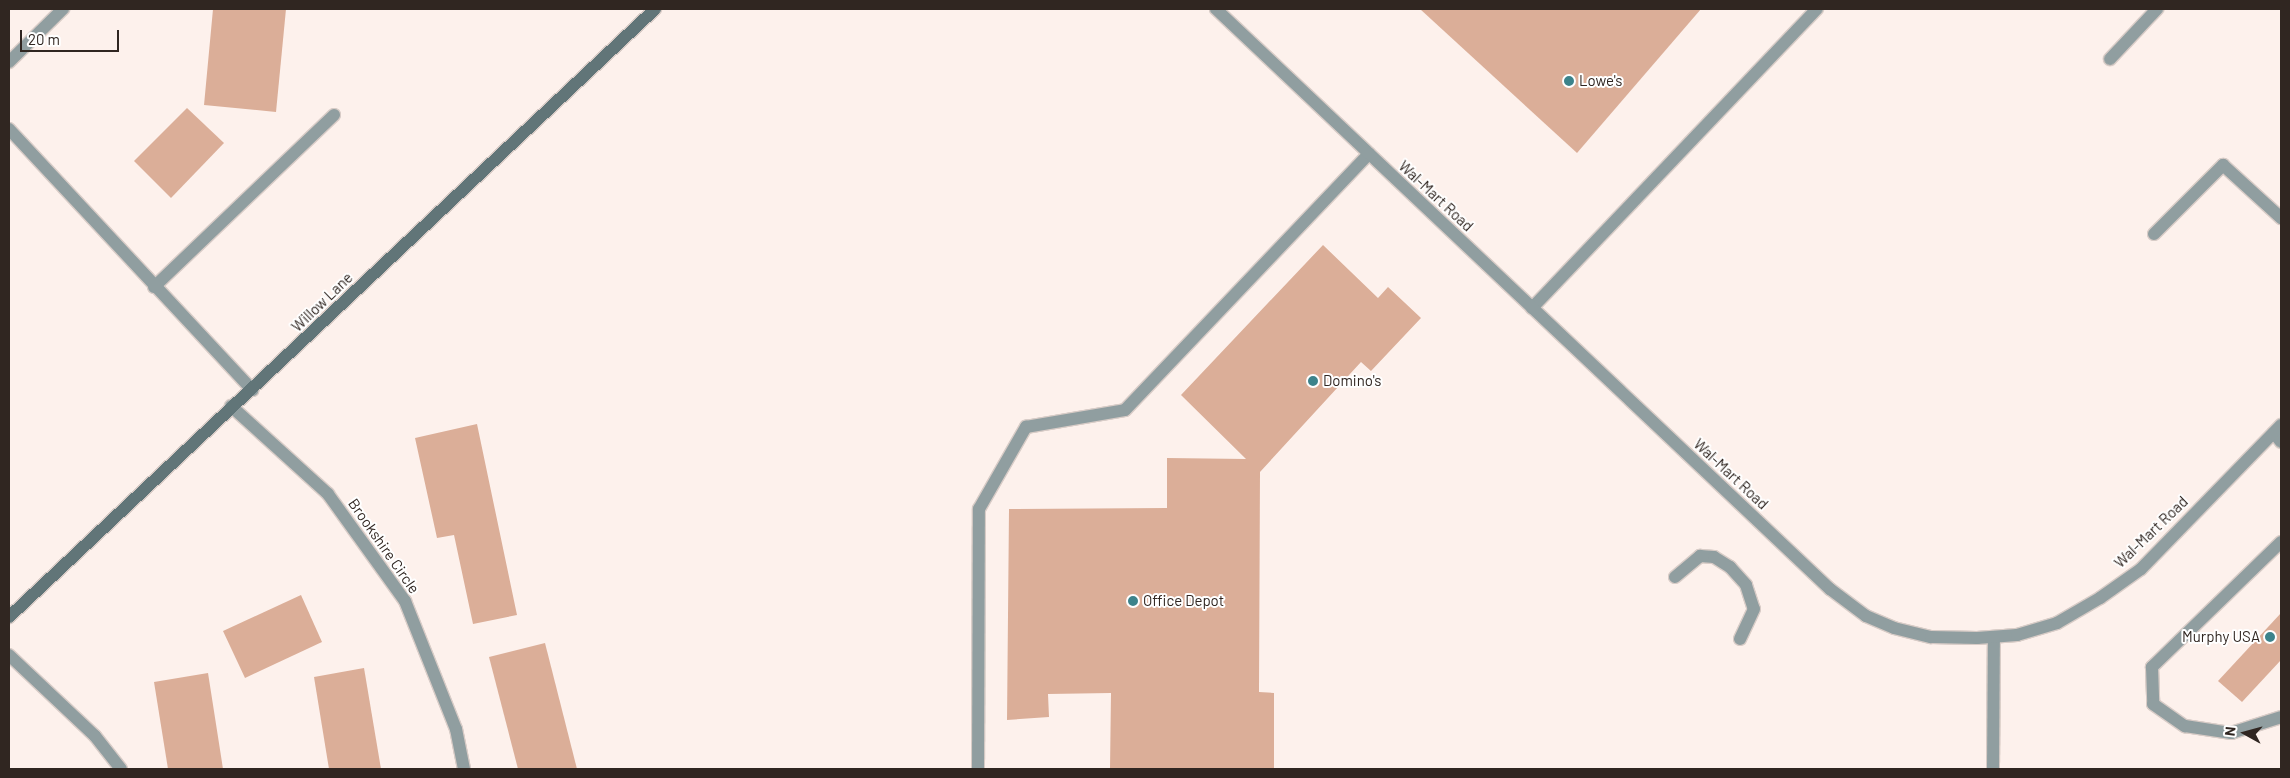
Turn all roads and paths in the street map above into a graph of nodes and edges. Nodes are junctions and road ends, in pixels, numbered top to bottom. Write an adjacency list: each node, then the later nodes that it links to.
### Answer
1 (63, 9): 7 (street)
2 (656, 9): 15 (street, Willow Lane)
3 (1216, 9): 10 (street, Wal-Mart Road)
4 (1817, 9): 14 (street)
5 (2157, 9): 6 (street)
6 (2110, 59)
7 (9, 62)
8 (334, 115): 13 (street)
9 (9, 129): 13 (street)
10 (1369, 154): 14 (street, Wal-Mart Road); 27 (street)
11 (2281, 218): 12 (street)
12 (2154, 234)
13 (154, 287): 15 (street)
14 (1532, 308): 21 (street, Wal-Mart Road)
15 (252, 390): 16 (street, Willow Lane)
16 (231, 406): 20 (street, Willow Lane); 26 (street, Brookshire Circle)
17 (2279, 434): 21 (street, Wal-Mart Road)
18 (2281, 542): 24 (street)
19 (1675, 577): 22 (street)
20 (9, 616)
21 (1994, 637): 28 (street)
22 (1740, 639)
23 (9, 655): 25 (street)
24 (2281, 717)
25 (122, 769)
26 (464, 769)
27 (978, 769)
28 (1993, 769)

